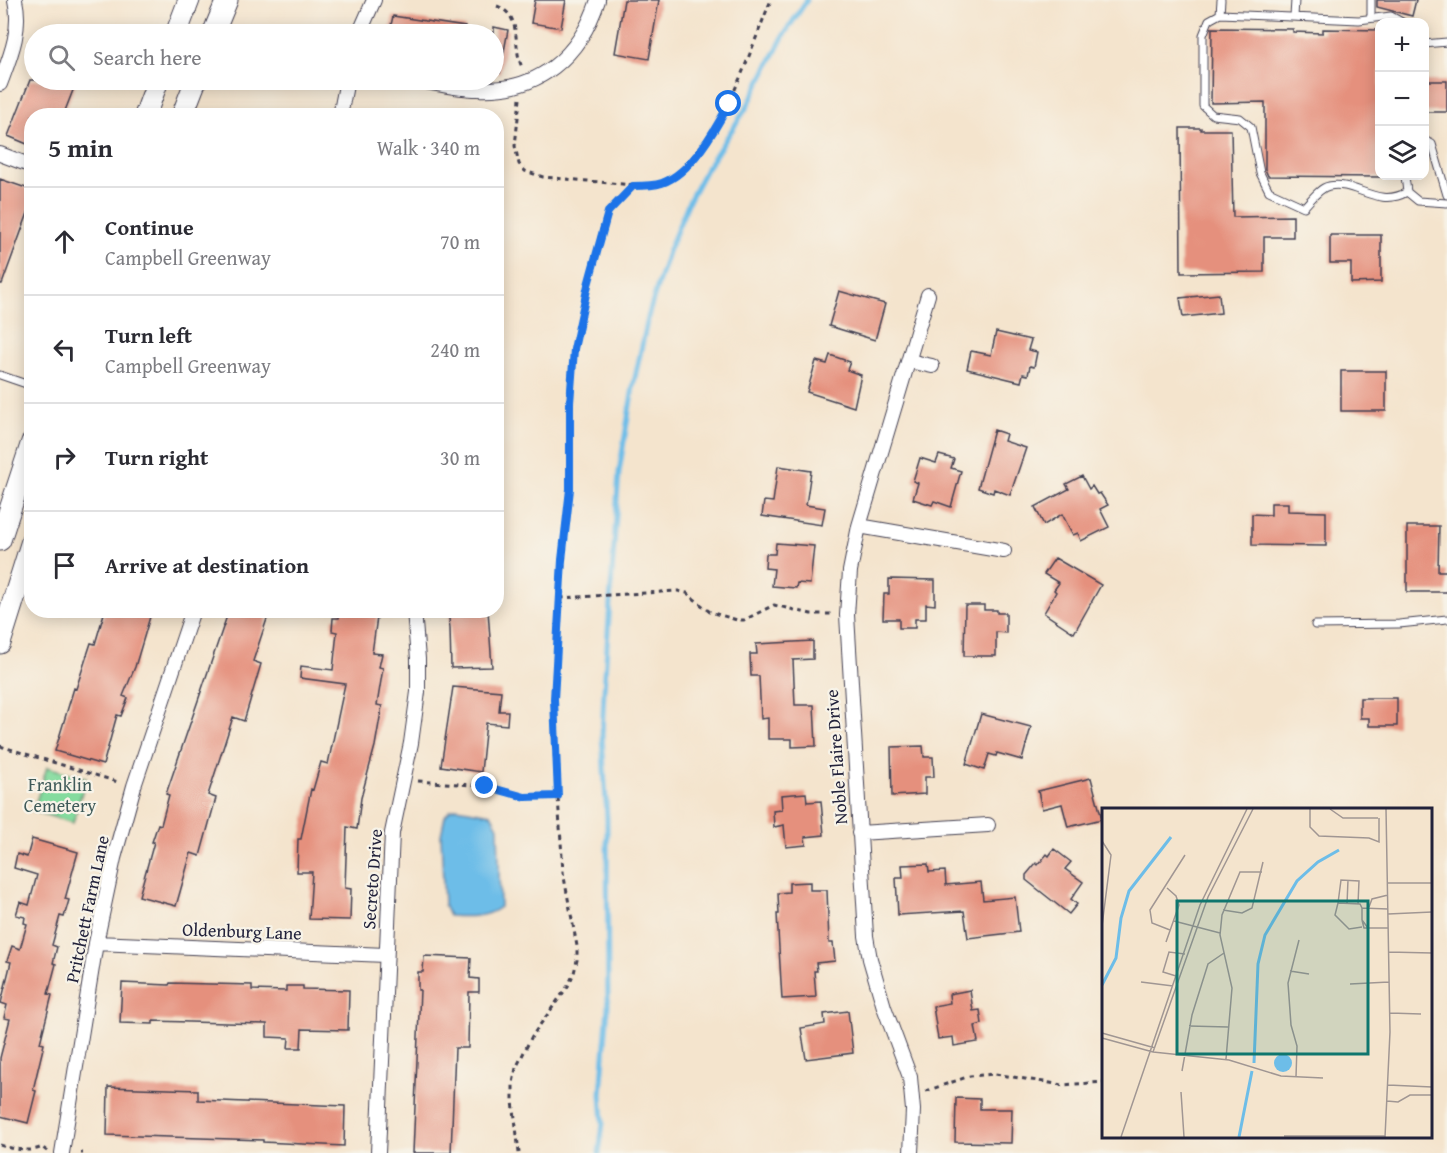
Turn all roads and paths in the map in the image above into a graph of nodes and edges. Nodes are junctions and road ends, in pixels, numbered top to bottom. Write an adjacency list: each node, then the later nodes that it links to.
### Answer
1 (15, 0): 21 (street)
2 (189, 0): 15 (main road)
3 (227, 0): 16 (main road)
4 (374, 0): 17 (street)
5 (598, 0): 22 (street)
6 (771, 0): 34 (path)
7 (1221, 0): 11 (lane)
8 (1295, 0): 12 (lane)
9 (1371, 0): 13 (lane)
10 (497, 6): 20 (path)
11 (1220, 14): 12 (lane); 35 (lane)
12 (1294, 17): 13 (lane)
13 (1371, 18): 14 (lane)
14 (1395, 18)
15 (180, 24)
16 (217, 24)
17 (363, 24)
18 (1447, 42): 19 (lane)
19 (1429, 44)
20 (519, 72)
21 (0, 84)
22 (504, 87)
23 (154, 90): 27 (main road)
24 (192, 90): 28 (main road)
25 (345, 90): 29 (street)
26 (519, 95): 34 (path)
27 (148, 108)
28 (185, 108)
29 (342, 108)
30 (1429, 142): 36 (lane)
31 (0, 154): 32 (street)
32 (24, 162)
33 (1406, 180): 35 (lane)
34 (633, 186): 48 (path)
35 (1407, 192): 37 (lane)
36 (1447, 195)
37 (1447, 203)
38 (928, 295): 39 (street, Noble Flaire Drive)
39 (909, 361): 40 (street); 44 (street, Noble Flaire Drive)
40 (932, 366)
41 (0, 375): 42 (lane)
42 (24, 383)
43 (24, 466): 45 (main road)
44 (859, 526): 46 (street); 60 (street, Noble Flaire Drive)
45 (0, 540)
46 (1004, 551)
47 (24, 567): 54 (main road)
48 (560, 598): 49 (path); 58 (path)
49 (837, 615)
50 (190, 618): 61 (street, Pritchett Farm Lane)
51 (415, 618): 62 (street, Secreto Drive)
52 (1447, 619): 53 (lane)
53 (1315, 625)
54 (0, 644)
55 (0, 746): 57 (path)
56 (418, 781): 58 (path)
57 (118, 782)
58 (558, 796): 68 (path)
59 (988, 825): 60 (street)
60 (859, 833): 69 (street, Noble Flaire Drive)
61 (96, 943): 62 (street, Oldenburg Lane); 66 (street, Pritchett Farm Lane)
62 (386, 955): 67 (street, Secreto Drive)
63 (1102, 1083): 64 (path)
64 (922, 1092)
65 (0, 1145): 66 (path)
66 (55, 1153)
67 (378, 1153)
68 (519, 1153)
69 (911, 1153)

